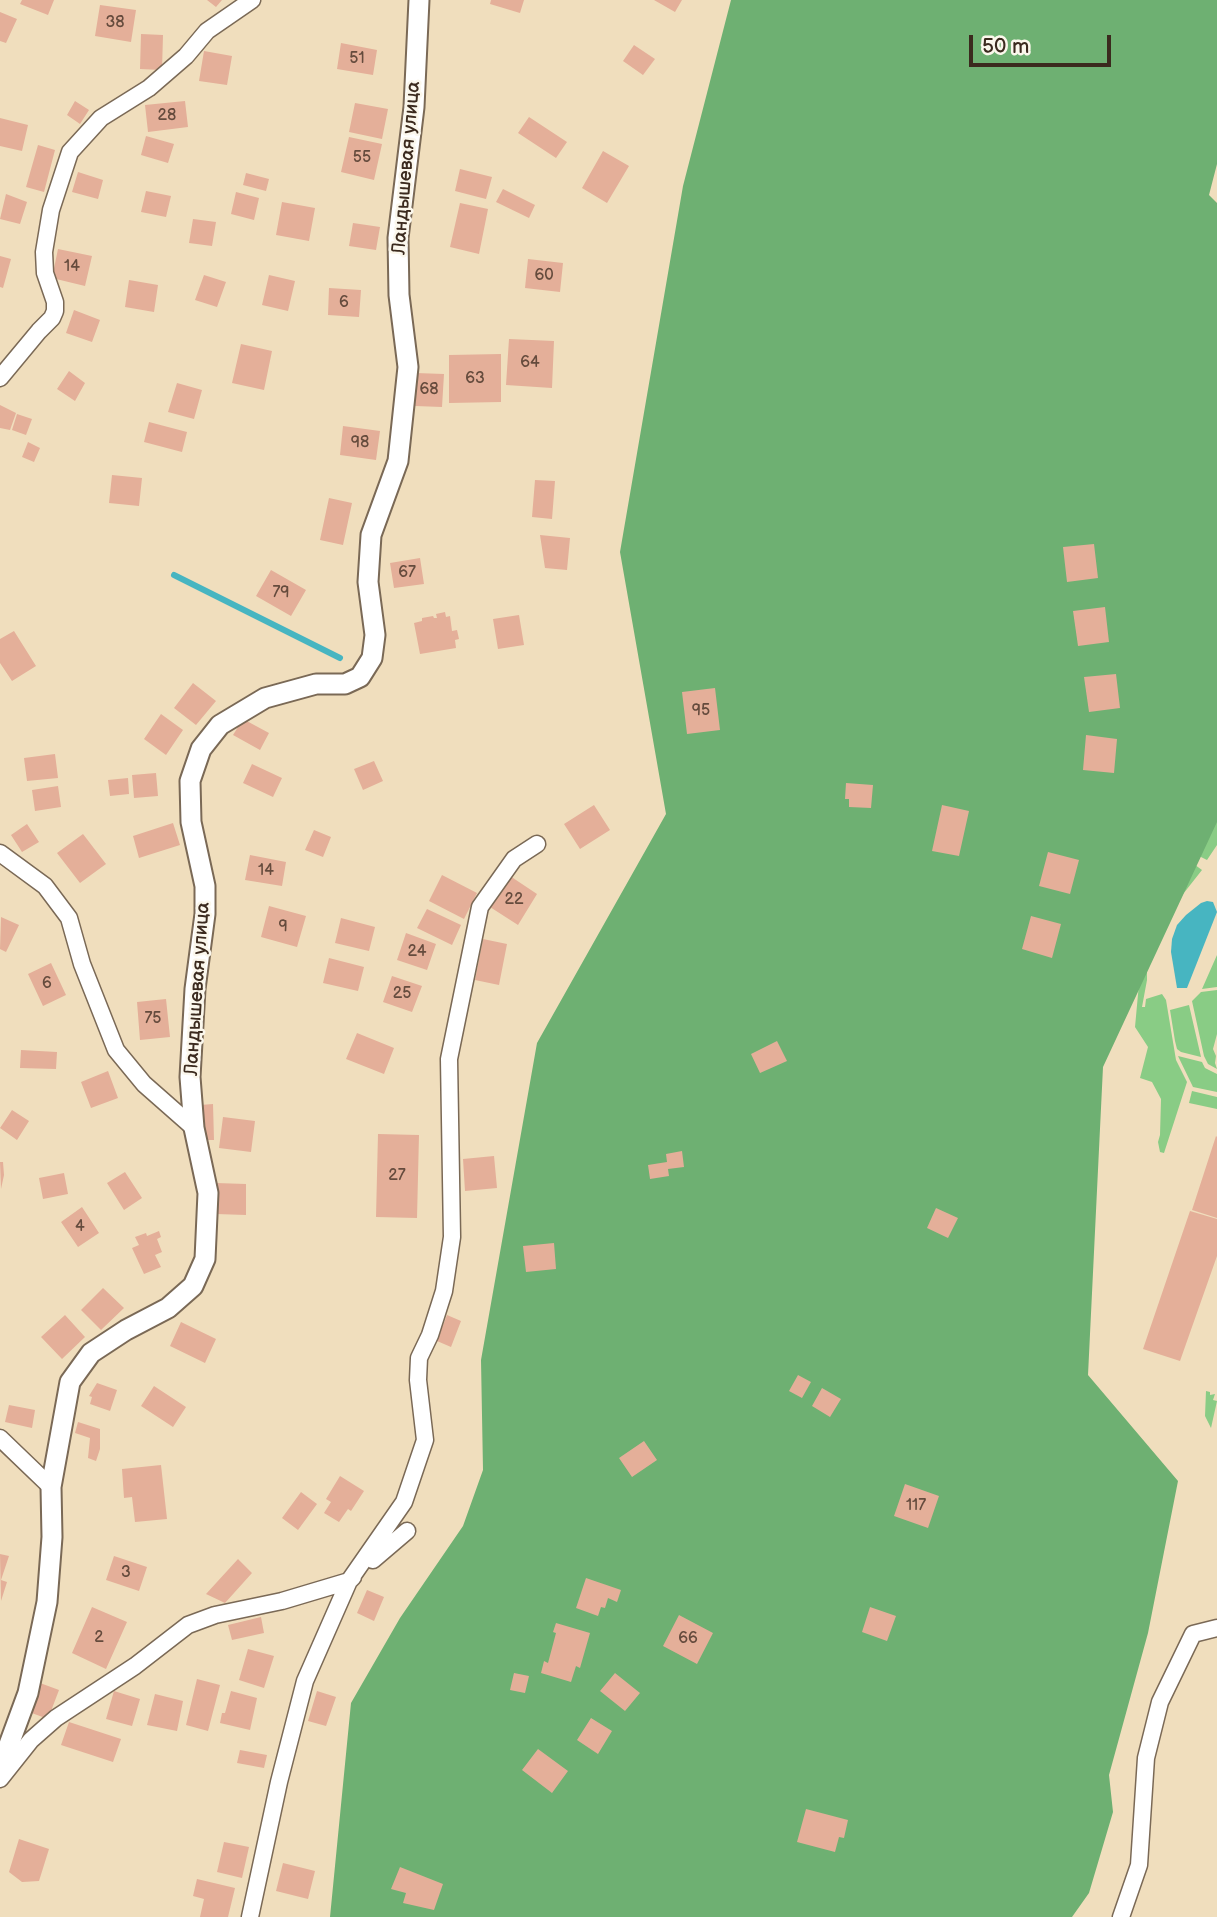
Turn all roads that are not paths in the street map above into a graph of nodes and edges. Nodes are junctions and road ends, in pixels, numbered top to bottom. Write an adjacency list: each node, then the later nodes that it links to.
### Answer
1 (252, 0): 3 (street)
2 (419, 0): 6 (street, Ландышевая улица)
3 (0, 378)
4 (537, 844): 10 (street)
5 (0, 853): 6 (street)
6 (194, 1128): 8 (street, Ландышевая улица)
7 (0, 1438): 8 (street)
8 (51, 1488): 12 (street, Ландышевая улица)
9 (407, 1531): 10 (street)
10 (349, 1581): 13 (street); 14 (street)
11 (1217, 1628): 15 (street)
12 (0, 1769)
13 (0, 1779)
14 (250, 1917)
15 (1121, 1917)

